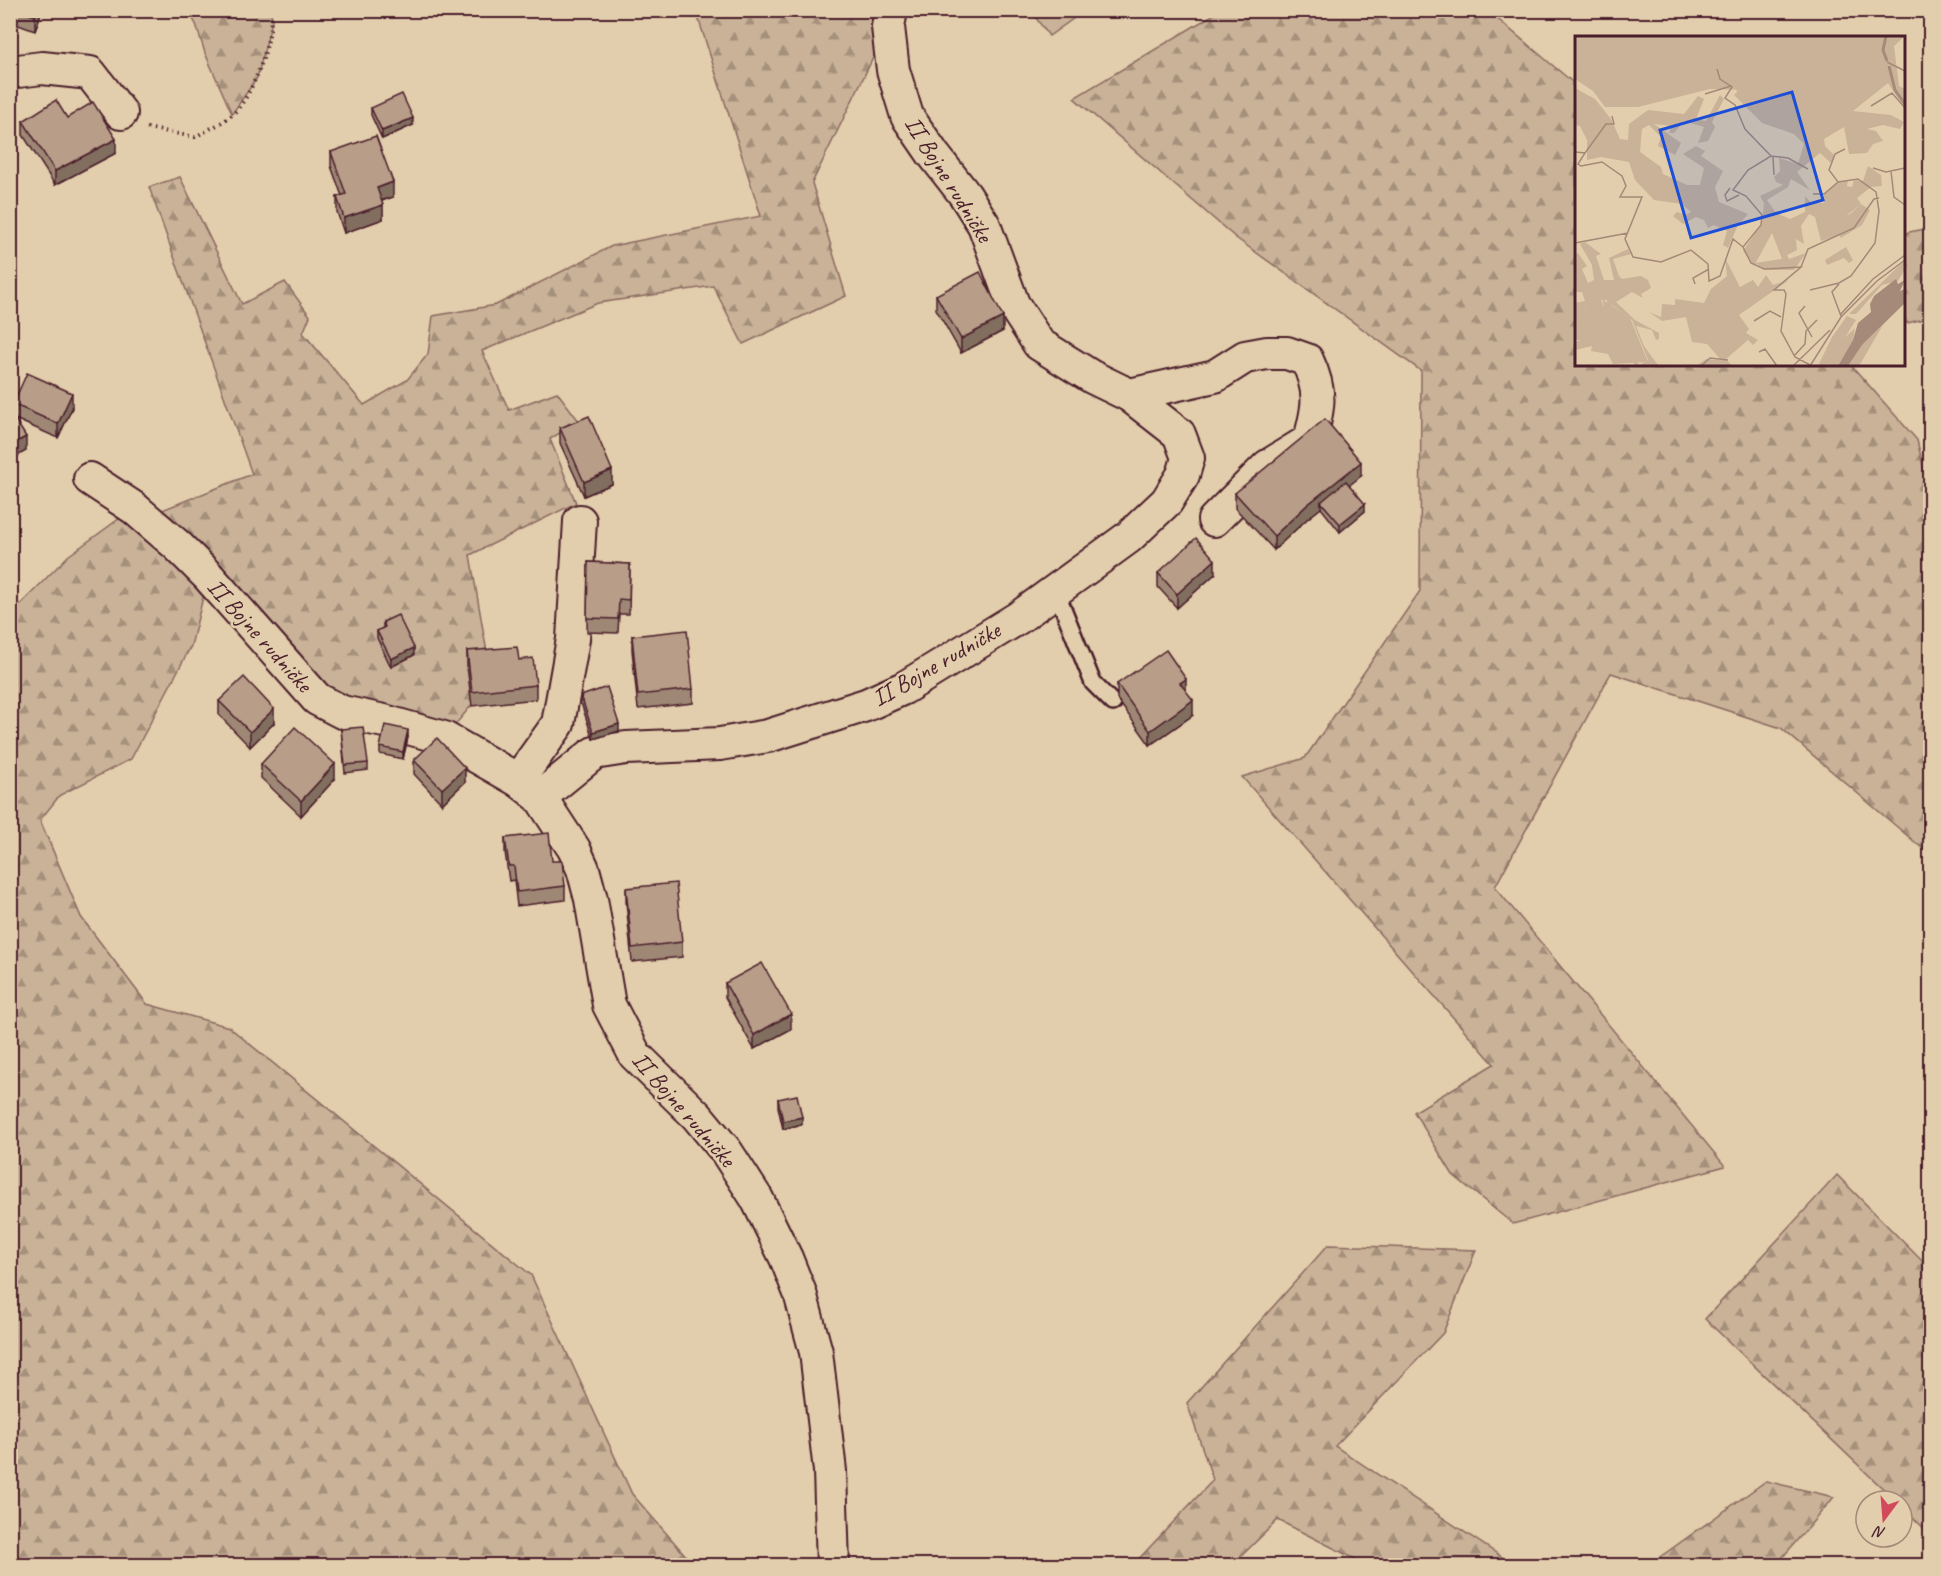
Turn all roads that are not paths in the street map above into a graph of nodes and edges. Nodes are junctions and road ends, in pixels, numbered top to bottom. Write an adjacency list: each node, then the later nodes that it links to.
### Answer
1 (891, 10): 4 (street, II Bojne rudničke)
2 (10, 72): 3 (street)
3 (121, 113)
4 (1129, 395): 6 (street); 8 (street, II Bojne rudničke)
5 (90, 479): 10 (street, II Bojne rudničke)
6 (1214, 520)
7 (580, 522): 10 (street)
8 (1056, 591): 9 (lane); 10 (street, II Bojne rudničke)
9 (1113, 703)
10 (529, 789): 11 (street, II Bojne rudničke)
11 (833, 1566)

